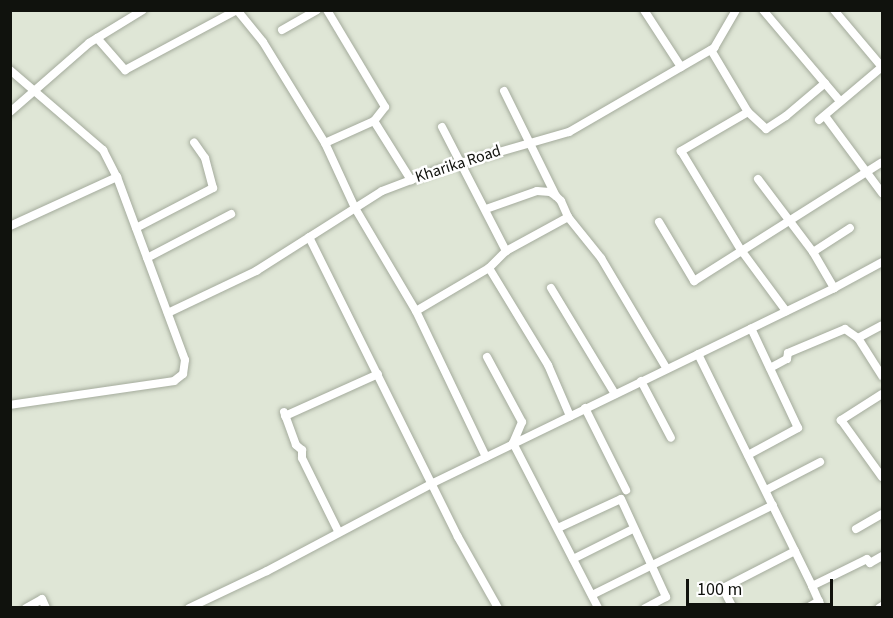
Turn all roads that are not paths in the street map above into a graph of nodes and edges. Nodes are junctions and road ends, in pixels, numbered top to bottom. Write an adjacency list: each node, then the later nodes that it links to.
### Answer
1 (143, 10): 10 (street)
2 (237, 10): 10 (street); 25 (street)
3 (317, 10): 9 (street)
4 (327, 10): 21 (street)
5 (644, 10): 12 (street)
6 (736, 10): 11 (street, Kharika Road)
7 (763, 10): 15 (street)
8 (834, 10): 13 (street)
9 (282, 30)
10 (97, 38): 17 (street)
11 (711, 50): 12 (street, Kharika Road); 20 (street)
12 (681, 67): 24 (street, Kharika Road)
13 (882, 67): 18 (street)
14 (10, 70): 17 (street)
15 (825, 83): 18 (street); 20 (street)
16 (504, 90): 24 (street)
17 (36, 91): 19 (street); 29 (street)
18 (840, 101): 28 (street)
19 (10, 112)
20 (748, 112): 44 (street)
21 (374, 121): 25 (street); 31 (street)
22 (442, 127): 26 (street)
23 (194, 142): 41 (street)
24 (531, 142): 26 (street, Kharika Road); 33 (street)
25 (325, 143): 34 (street)
26 (461, 162): 31 (street, Kharika Road); 35 (street)
27 (882, 162): 28 (street)
28 (868, 171): 32 (street); 39 (street)
29 (117, 177): 40 (street); 41 (street)
30 (759, 179): 39 (street)
31 (411, 180): 34 (street, Kharika Road)
32 (882, 193)
33 (556, 196): 35 (street); 37 (street)
34 (355, 208): 43 (street, Kharika Road); 52 (street)
35 (486, 208): 45 (street)
36 (231, 214): 47 (street)
37 (568, 217): 45 (street); 61 (street)
38 (659, 222): 44 (street)
39 (791, 222): 44 (street); 46 (street)
40 (10, 226)
41 (136, 228): 47 (street)
42 (850, 228): 46 (street)
43 (309, 237): 54 (street, Kharika Road); 62 (street)
44 (741, 250): 53 (street)
45 (506, 251): 49 (street)
46 (813, 252): 51 (street)
47 (147, 258): 54 (street)
48 (882, 262): 51 (street)
49 (489, 268): 52 (street); 69 (street)
50 (551, 288): 65 (street)
51 (834, 288): 53 (street)
52 (416, 311): 73 (street)
53 (786, 311): 56 (street)
54 (168, 313): 67 (street)
55 (882, 325): 57 (street)
56 (751, 328): 58 (street); 60 (street)
57 (858, 338): 60 (street); 63 (street)
58 (698, 354): 61 (street); 72 (street)
59 (487, 357): 71 (street)
60 (770, 368): 72 (street)
61 (667, 369): 64 (street)
62 (378, 374): 76 (street); 84 (street)
63 (882, 376)
64 (641, 381): 65 (street); 70 (street)
65 (615, 394): 68 (street)
66 (882, 394): 75 (street)
67 (10, 405)
68 (585, 408): 69 (street); 77 (street)
69 (570, 416): 71 (street)
70 (670, 438)
71 (513, 443): 73 (street); 81 (street)
72 (748, 455): 78 (street)
73 (486, 457): 76 (street)
74 (820, 462): 78 (street)
75 (882, 477)
76 (433, 483): 84 (street); 96 (street)
77 (626, 490)
78 (766, 490): 79 (street)
79 (773, 505): 85 (street); 88 (street)
80 (882, 514): 82 (street)
81 (558, 528): 83 (street); 87 (street)
82 (856, 529)
83 (633, 530): 87 (street); 88 (street)
84 (338, 531): 95 (street)
85 (795, 551): 89 (street); 100 (street)
86 (882, 556): 89 (street)
87 (573, 559): 90 (street)
88 (649, 565): 90 (street); 91 (street)
89 (812, 586): 92 (street)
90 (592, 595): 97 (street)
91 (666, 597): 98 (street); 99 (street)
92 (821, 604): 101 (street)
93 (26, 608): 94 (street)
94 (46, 608)
95 (189, 608)
96 (498, 608)
97 (598, 608)
98 (645, 608)
99 (671, 608)
100 (733, 608)
101 (807, 608)

